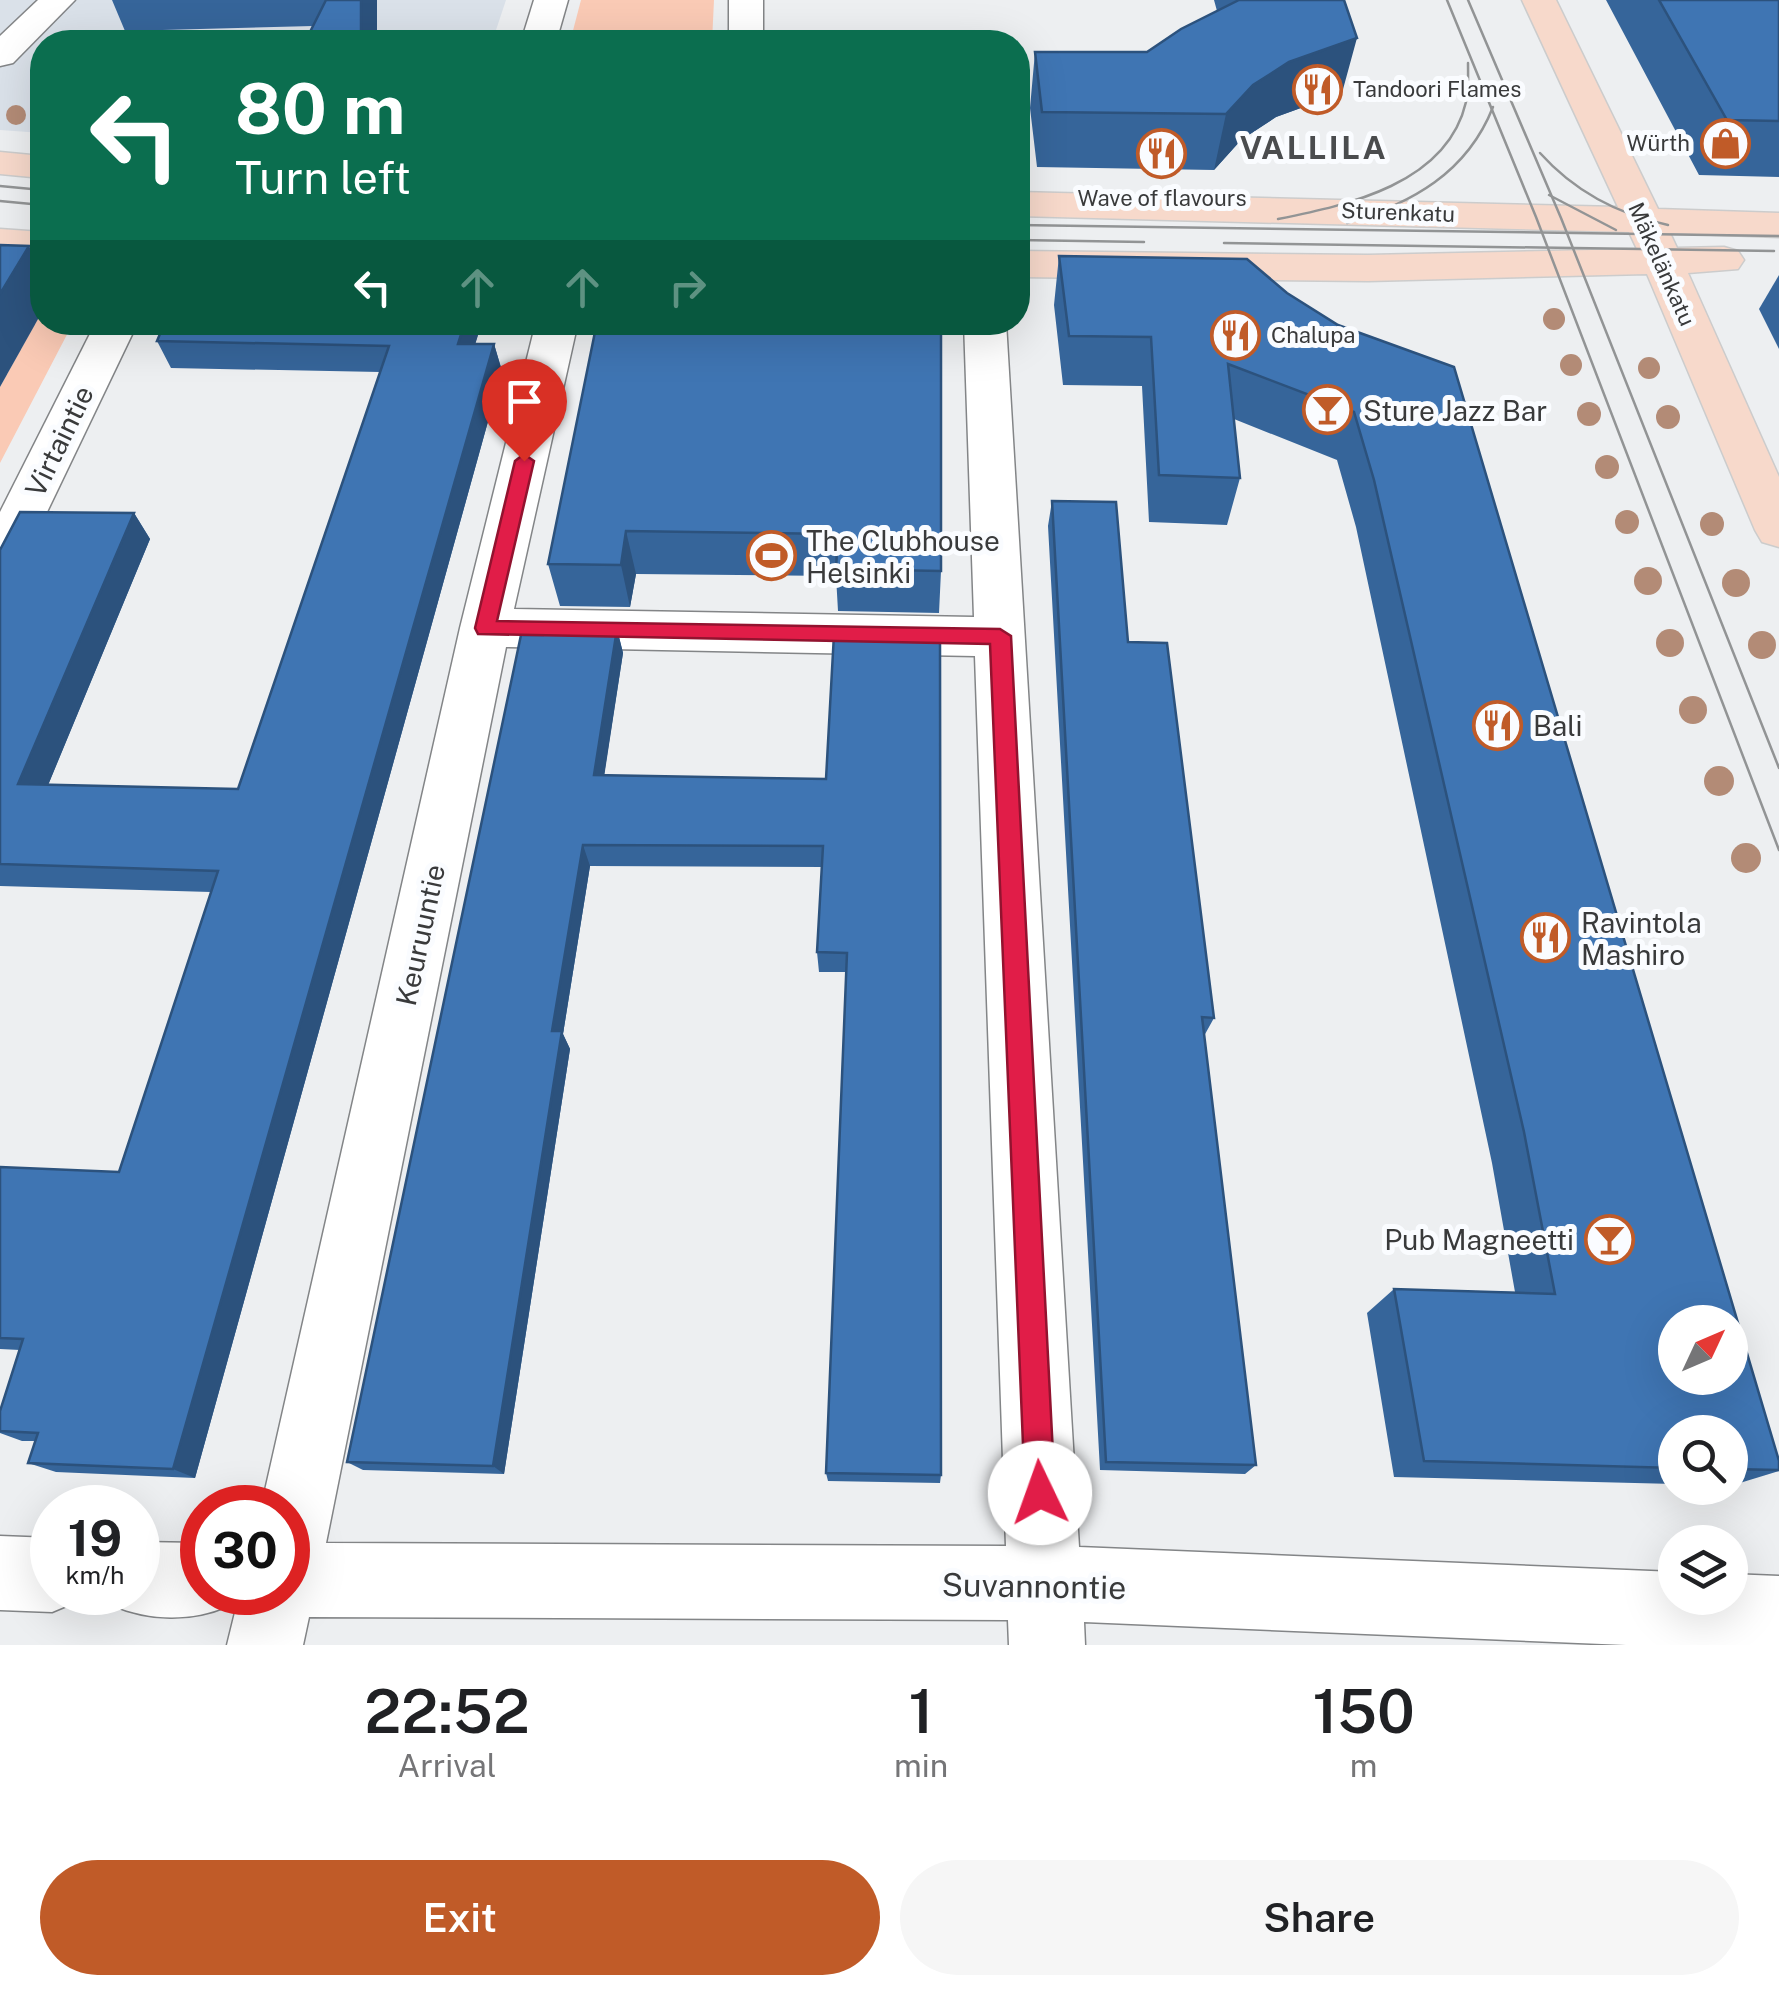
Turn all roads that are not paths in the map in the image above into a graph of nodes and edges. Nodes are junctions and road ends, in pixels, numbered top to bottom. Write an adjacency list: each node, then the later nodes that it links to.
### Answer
1 (58, 0): 7 (street)
2 (551, 0): 5 (street)
3 (746, 0): 6 (street)
4 (1539, 0): 13 (main road, Mäkelänkatu)
5 (542, 30)
6 (746, 30)
7 (0, 56)
8 (0, 164): 9 (main road)
9 (30, 166)
10 (1030, 204): 13 (main road, Sturenkatu)
11 (1779, 225): 13 (main road, Sturenkatu)
12 (0, 241): 14 (main road)
13 (1653, 241): 15 (main road, Sturenkatu); 16 (main road, Sturenkatu); 20 (main road, Mäkelänkatu)
14 (30, 243)
15 (1779, 260)
16 (1030, 264)
17 (111, 335): 21 (street, Virtaintie)
18 (555, 335): 22 (street, Keuruuntie)
19 (986, 335): 23 (street)
20 (1777, 520)
21 (0, 560)
22 (485, 628): 23 (street); 24 (street, Keuruuntie)
23 (1000, 636): 28 (street)
24 (301, 1485)
25 (0, 1573): 26 (street)
26 (30, 1574)
27 (310, 1580): 28 (street, Suvannontie)
28 (1046, 1614): 29 (street, Suvannontie)
29 (1779, 1614)
30 (272, 1615): 31 (street)
31 (265, 1645)

